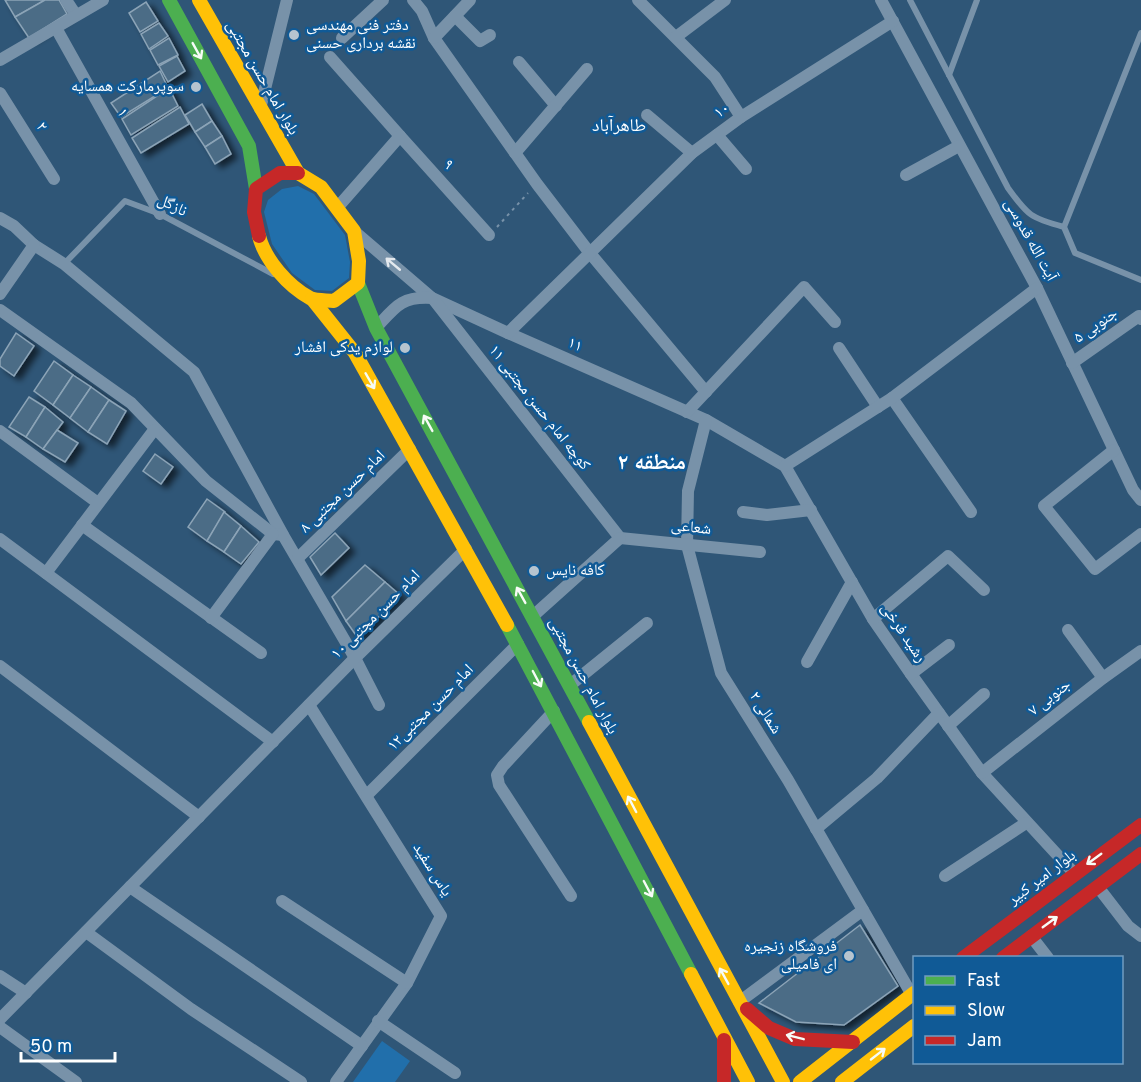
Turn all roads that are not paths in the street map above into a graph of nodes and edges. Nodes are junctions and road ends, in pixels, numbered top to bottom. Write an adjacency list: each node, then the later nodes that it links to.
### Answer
1 (66, 0): 14 (street)
2 (102, 0): 14 (street)
3 (169, 0): 42 (main road, one-way to 42)
4 (199, 0): 30 (main road, بلوار امام حسن مجتبی)
5 (287, 0): 30 (street)
6 (383, 0): 21 (street)
7 (413, 0): 22 (street)
8 (470, 0): 15 (street)
9 (638, 0): 20 (street)
10 (725, 0): 20 (street)
11 (881, 0): 16 (street, آیت الله قدوسی)
12 (910, 0): 27 (lane)
13 (977, 0): 27 (lane)
14 (76, 15): 17 (street)
15 (455, 16): 19 (street); 22 (street)
16 (893, 21): 32 (street, ۱۰); 35 (street, آیت الله قدوسی)
17 (56, 28): 24 (street); 44 (street, ۱)
18 (1141, 33): 46 (lane)
19 (490, 35)
20 (676, 37): 32 (street)
21 (342, 38)
22 (434, 38): 36 (street)
23 (330, 57): 34 (street, ۹)
24 (0, 60)
25 (519, 62): 29 (street)
26 (587, 69): 29 (street)
27 (949, 75): 46 (lane)
28 (0, 93): 41 (street, ۲)
29 (556, 106): 36 (street)
30 (260, 109): 39 (main road, بلوار امام حسن مجتبی)
31 (647, 115): 37 (street)
32 (741, 117): 33 (street, ۱۰)
33 (717, 135): 37 (street, ۱۰); 38 (street)
34 (400, 136): 43 (street); 48 (street, ۹)
35 (959, 146): 40 (street); 55 (street, آیت الله قدوسی)
36 (515, 153): 50 (street)
37 (692, 153): 50 (street, ۱۰)
38 (746, 169)
39 (298, 172): 42 (main road); 43 (main road)
40 (906, 175)
41 (54, 179)
42 (256, 189): 52 (main road)
43 (337, 208): 47 (main road)
44 (160, 214): 51 (lane, نازگل); 52 (lane, نازگل)
45 (0, 218): 49 (street)
46 (1064, 227): 53 (lane)
47 (354, 231): 54 (main road); 57 (street, ۱۱, one-way to 47)
48 (489, 235)
49 (34, 245): 51 (street); 56 (street)
50 (589, 252): 63 (street, ۱۰); 66 (street)
51 (64, 264): 82 (street)
52 (285, 280): 58 (main road)
53 (1141, 280)
54 (358, 283): 58 (main road); 62 (main road, بلوار امام حسن مجتبی)
55 (1037, 288): 65 (street, آیت الله قدوسی); 67 (street)
56 (0, 294)
57 (432, 298): 62 (street); 63 (street, ۱۱); 84 (street, کوچه امام حسن مجتبی ۱۱)
58 (312, 299): 73 (main road, one-way to 73)
59 (0, 310): 71 (street)
60 (1140, 317): 65 (street, ۵ جنوبی)
61 (835, 322): 66 (street)
62 (376, 328): 93 (main road, بلوار امام حسن مجتبی, one-way to 62)
63 (508, 333): 69 (street, ۱۱)
64 (839, 348): 68 (street)
65 (1072, 363): 74 (street, آیت الله قدوسی)
66 (706, 392): 69 (street)
67 (892, 398): 68 (street); 80 (street)
68 (878, 407): 75 (street)
69 (687, 412): 70 (street, ۱۱)
70 (706, 420): 75 (street, رشید فرخی); 86 (street, ۲ شمالی)
71 (154, 429): 77 (street); 82 (street)
72 (0, 431): 77 (street)
73 (411, 449): 87 (main road); 89 (street, امام حسن مجتبی ۸)
74 (1114, 450): 76 (street, آیت الله قدوسی); 83 (street)
75 (785, 466): 78 (street, رشید فرخی)
76 (1141, 500)
77 (98, 503): 81 (street)
78 (811, 510): 79 (street); 91 (street, رشید فرخی)
79 (743, 512)
80 (971, 512)
81 (82, 525): 90 (street); 94 (street)
82 (278, 534): 89 (street); 94 (street)
83 (1141, 534)
84 (620, 538): 86 (street, شعاعی); 93 (street)
85 (0, 539): 90 (street)
86 (687, 545): 88 (street, شعاعی); 120 (street, ۲ شمالی)
87 (466, 549): 98 (main road); 102 (street, امام حسن مجتبی ۱۰)
88 (759, 552)
89 (298, 558): 102 (street)
90 (46, 573): 114 (street)
91 (852, 582): 95 (street, رشید فرخی); 103 (street)
92 (984, 590): 95 (street)
93 (533, 616): 107 (main road, بلوار امام حسن مجتبی)
94 (211, 618): 101 (street)
95 (873, 619): 105 (street, رشید فرخی)
96 (647, 623): 107 (street)
97 (1068, 630): 106 (street)
98 (518, 644): 111 (main road, one-way to 111); 116 (street, امام حسن مجتبی۱۲)
99 (950, 645): 105 (street)
100 (1141, 651): 106 (street, ۷ جنوبی)
101 (261, 653)
102 (355, 658): 109 (street, امام حسن مجتبی ۱۰); 110 (street)
103 (807, 662)
104 (0, 666): 117 (street)
105 (911, 674): 112 (street, رشید فرخی)
106 (1103, 678): 115 (street, ۷ جنوبی)
107 (569, 686): 140 (main road, بلوار امام حسن مجتبی, one-way to 107)
108 (984, 694): 113 (street)
109 (309, 705): 114 (street, امام حسن مجتبی ۱۰); 116 (street, یاس سفید)
110 (380, 705)
111 (554, 711): 126 (street); 145 (main road, one-way to 145)
112 (939, 713): 113 (street, رشید فرخی); 120 (street)
113 (948, 726): 115 (street, رشید فرخی)
114 (273, 742): 117 (street, امام حسن مجتبی ۱۰)
115 (982, 773): 118 (street, رشید فرخی)
116 (367, 795): 136 (street, یاس سفید)
117 (199, 817): 124 (street, امام حسن مجتبی ۱۰)
118 (1026, 822): 122 (street, رشید فرخی); 123 (street)
119 (1141, 825): 122 (main road, بلوار امیر کبیر, one-way to 122)
120 (816, 830): 128 (street, ۲ شمالی)
121 (1141, 854): 125 (main road)
122 (1074, 873): 132 (main road, بلوار امیر کبیر)
123 (945, 876)
124 (130, 887): 129 (street, امام حسن مجتبی ۱۰); 147 (street)
125 (1098, 887): 130 (main road, one-way to 125); 131 (street)
126 (572, 896)
127 (282, 901): 136 (street)
128 (863, 910): 137 (street, ۲ شمالی); 140 (street)
129 (86, 932): 138 (street, امام حسن مجتبی ۱۰); 151 (street)
130 (1031, 936): 133 (main road); 134 (street)
131 (1141, 936)
132 (964, 956)
133 (1004, 956)
134 (1047, 956)
135 (0, 976): 138 (street)
136 (407, 983): 142 (street, یاس سفید)
137 (913, 992)
138 (26, 993): 141 (street, امام حسن مجتبی ۱۰)
139 (913, 995): 146 (main road)
140 (739, 1002): 146 (main road, one-way to 140); 155 (main road, بلوار امام حسن مجتبی)
141 (0, 1019)
142 (378, 1021): 147 (street, یاس سفید); 148 (street)
143 (0, 1027): 150 (street)
144 (913, 1028): 149 (main road, one-way to 144)
145 (723, 1032): 153 (main road); 154 (main road)
146 (853, 1042): 156 (main road)
147 (362, 1046): 152 (street, یاس سفید)
148 (455, 1073)
149 (845, 1081)
150 (76, 1082)
151 (301, 1082)
152 (336, 1082)
153 (724, 1082)
154 (748, 1082)
155 (783, 1082)
156 (800, 1082)

